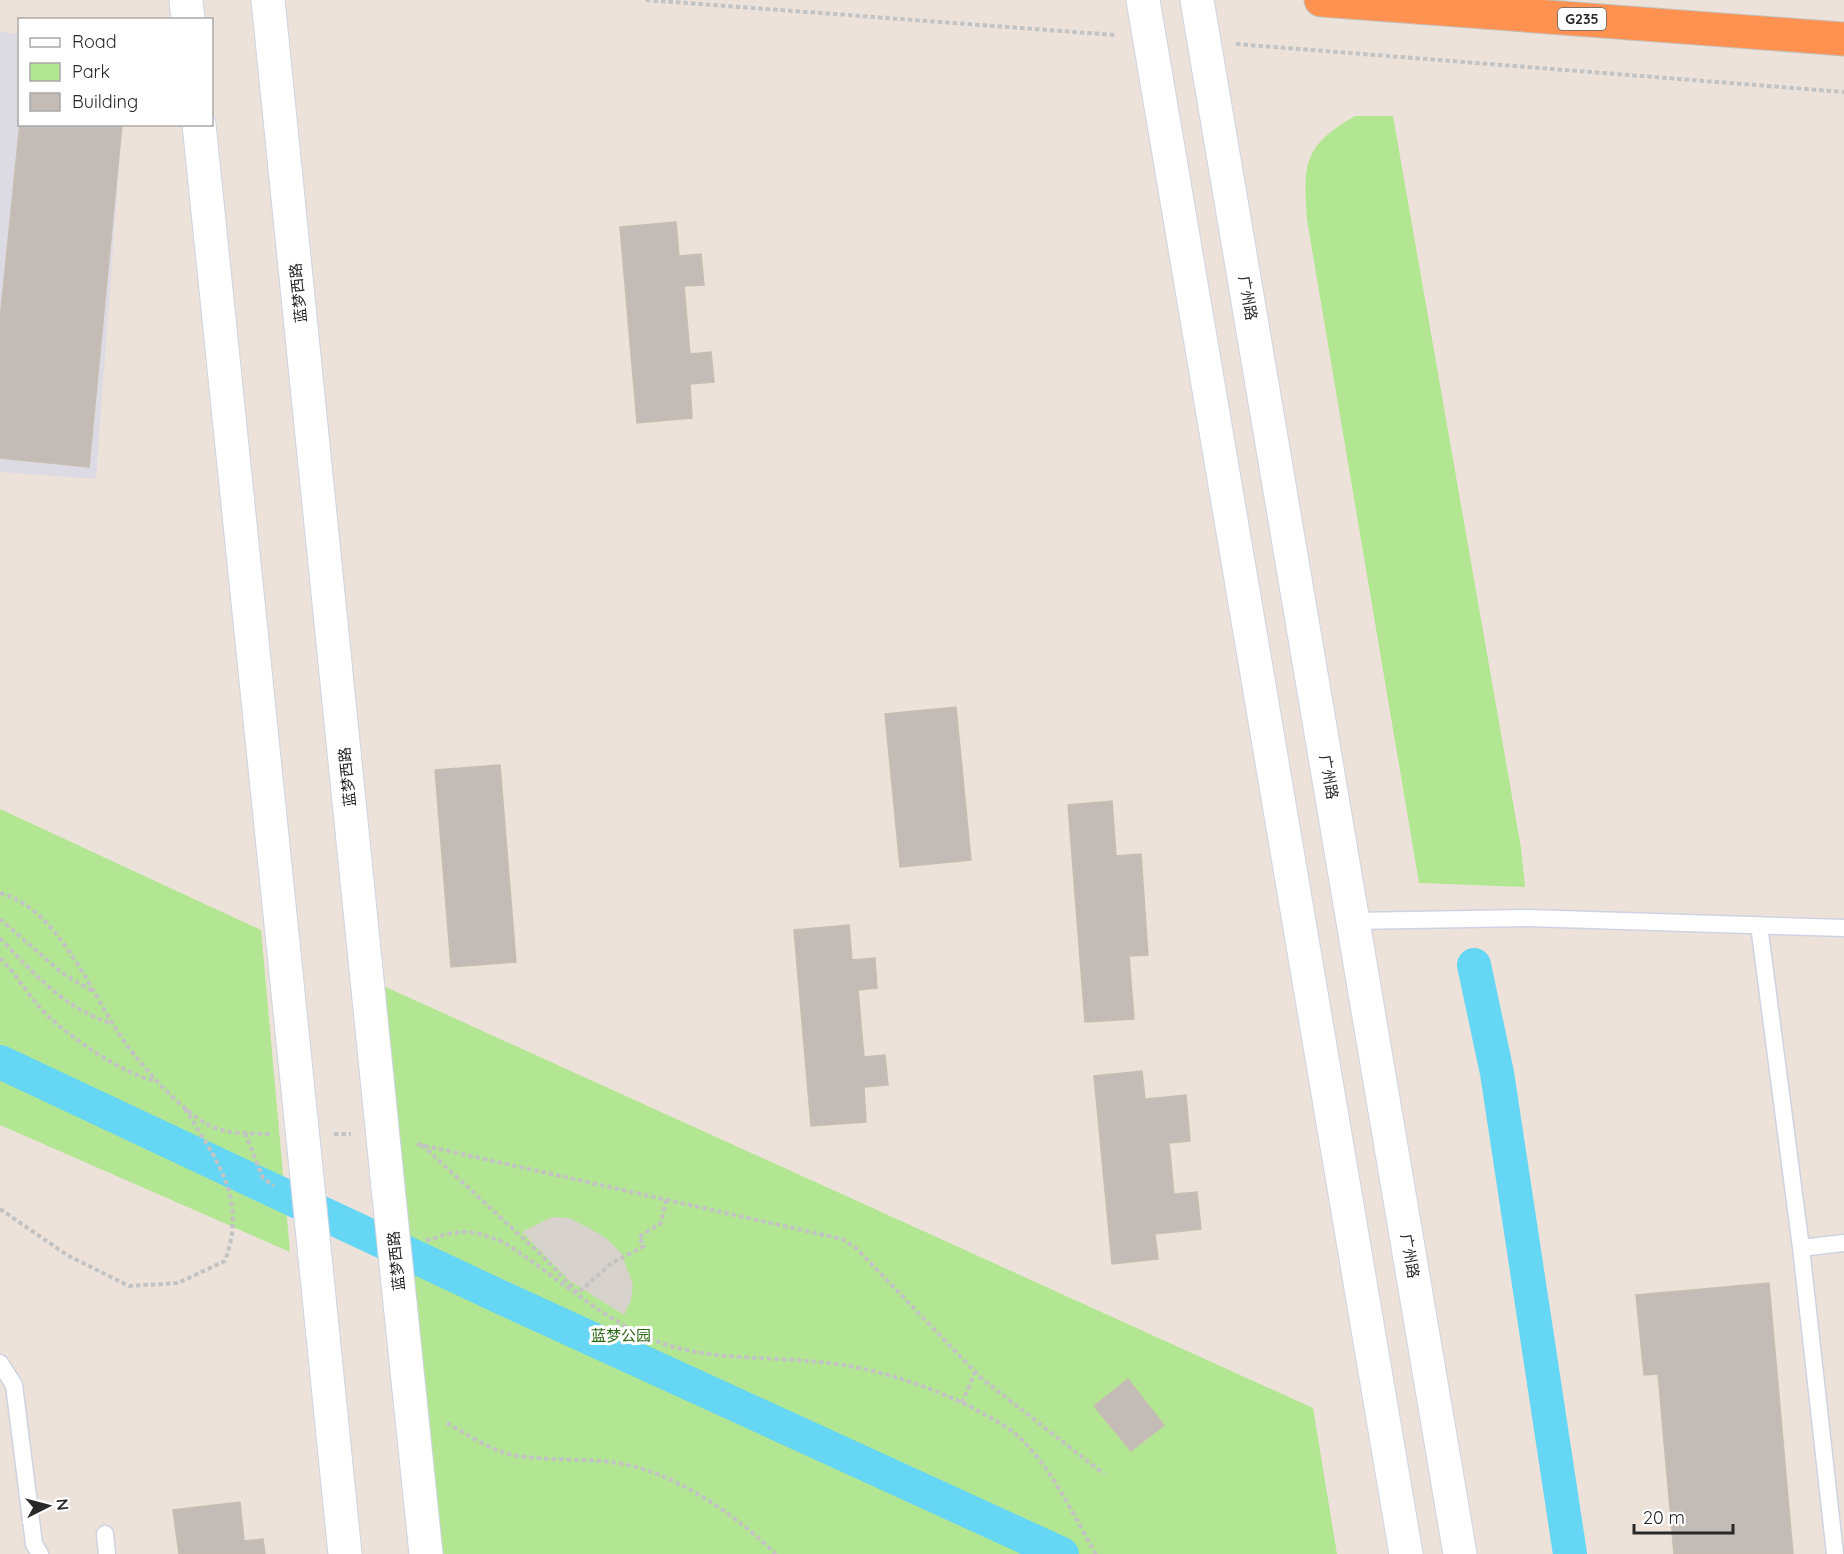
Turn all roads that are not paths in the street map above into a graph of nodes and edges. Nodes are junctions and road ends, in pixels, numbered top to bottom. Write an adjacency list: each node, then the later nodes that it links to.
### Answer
1 (186, 0): 6 (main road)
2 (268, 0): 19 (main road, 蓝梦西路, bridge)
3 (1143, 0): 20 (main road)
4 (1197, 0): 9 (main road, 广州路)
5 (1321, 0): 7 (highway, G235)
6 (188, 18)
7 (1844, 39)
8 (199, 126): 18 (main road, bridge)
9 (1353, 921): 10 (lane); 21 (main road, 广州路)
10 (1759, 925): 11 (lane); 13 (lane)
11 (1844, 928)
12 (1844, 1243): 13 (lane)
13 (1801, 1248): 22 (lane)
14 (0, 1363): 16 (lane)
15 (105, 1534): 17 (lane)
16 (40, 1554)
17 (107, 1554)
18 (345, 1554)
19 (426, 1554)
20 (1406, 1554)
21 (1460, 1554)
22 (1835, 1554)

